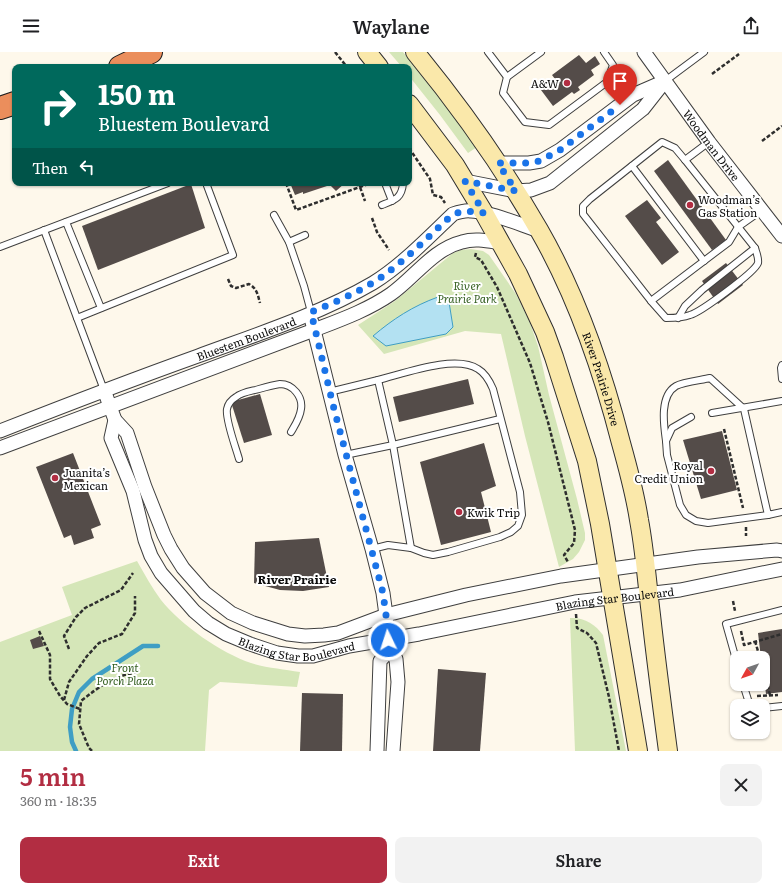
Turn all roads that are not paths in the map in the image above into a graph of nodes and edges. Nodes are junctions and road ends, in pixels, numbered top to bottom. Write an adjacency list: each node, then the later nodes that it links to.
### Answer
1 (151, 52): 9 (highway)
2 (367, 52): 10 (main road)
3 (415, 52): 18 (main road, River Prairie Drive)
4 (488, 52): 11 (lane)
5 (541, 52): 11 (lane)
6 (604, 52): 11 (lane)
7 (644, 52): 12 (street, Woodman Drive)
8 (704, 52): 12 (lane)
9 (126, 64)
10 (377, 64)
11 (507, 77)
12 (665, 81): 16 (street, Woodman Drive); 18 (street); 25 (street)
13 (12, 104): 14 (highway)
14 (0, 108)
15 (412, 108): 20 (main road)
16 (709, 142): 17 (lane); 28 (street, Woodman Drive)
17 (685, 160): 19 (lane); 32 (lane)
18 (498, 163): 25 (main road, River Prairie Drive)
19 (632, 166): 41 (lane); 42 (lane)
20 (465, 181): 25 (street); 29 (main road)
21 (160, 186): 31 (lane)
22 (207, 186): 43 (lane)
23 (386, 186): 26 (lane)
24 (404, 186): 26 (lane)
25 (516, 191): 34 (main road, River Prairie Drive)
26 (392, 201): 27 (lane)
27 (382, 205)
28 (762, 210): 32 (lane); 36 (street, Woodman Drive)
29 (484, 213): 34 (street, Bluestem Boulevard); 38 (main road); 44 (street, Bluestem Boulevard)
30 (274, 215): 37 (lane)
31 (66, 222): 33 (lane); 43 (lane)
32 (738, 227): 40 (lane); 41 (lane)
33 (44, 230): 39 (lane); 45 (lane)
34 (540, 231): 72 (main road, River Prairie Drive)
35 (305, 235): 37 (lane)
36 (782, 236)
37 (289, 242): 44 (lane)
38 (501, 243): 47 (street, Bluestem Boulevard); 73 (main road)
39 (0, 247)
40 (755, 248): 46 (lane); 46 (lane)
41 (704, 261): 42 (lane)
42 (651, 301): 46 (lane)
43 (101, 308): 45 (lane)
44 (311, 312): 47 (street); 51 (street, Bluestem Boulevard)
45 (77, 318): 51 (lane)
46 (678, 318)
47 (314, 330): 52 (street); 54 (street, Bluestem Boulevard)
48 (782, 365): 49 (lane)
49 (782, 379)
50 (378, 380): 52 (lane); 58 (lane); 63 (lane)
51 (104, 390): 54 (street, Blazing Star Boulevard); 60 (street, Bluestem Boulevard)
52 (329, 392): 65 (street)
53 (782, 401): 55 (lane)
54 (110, 407): 59 (street, Blazing Star Boulevard); 64 (street, Bluestem Boulevard)
55 (744, 409): 56 (lane); 62 (lane); 68 (lane)
56 (712, 413)
57 (691, 417): 62 (lane)
58 (500, 419): 63 (lane); 69 (lane)
59 (115, 420): 78 (street, Blazing Star Boulevard); 79 (street, Blazing Star Boulevard)
60 (0, 431)
61 (291, 432): 66 (lane)
62 (666, 441): 68 (lane)
63 (393, 445): 65 (lane); 69 (lane)
64 (0, 448)
65 (345, 455): 70 (street)
66 (239, 459)
67 (782, 512): 68 (lane)
68 (768, 515)
69 (412, 548): 70 (lane)
70 (372, 549): 78 (street)
71 (782, 551): 72 (street, Blazing Star Boulevard)
72 (645, 564): 73 (street, Blazing Star Boulevard); 75 (main road, River Prairie Drive)
73 (607, 570): 76 (main road); 78 (street, Blazing Star Boulevard)
74 (782, 570): 75 (street, Blazing Star Boulevard)
75 (649, 594): 76 (street, Blazing Star Boulevard); 86 (main road, River Prairie Drive)
76 (612, 598): 79 (street, Blazing Star Boulevard); 85 (main road)
77 (782, 610): 80 (lane)
78 (386, 615): 79 (street)
79 (389, 646): 83 (street); 84 (street)
80 (734, 651)
81 (782, 706): 82 (lane)
82 (770, 707)
83 (377, 751)
84 (393, 751)
85 (638, 751)
86 (668, 751)

